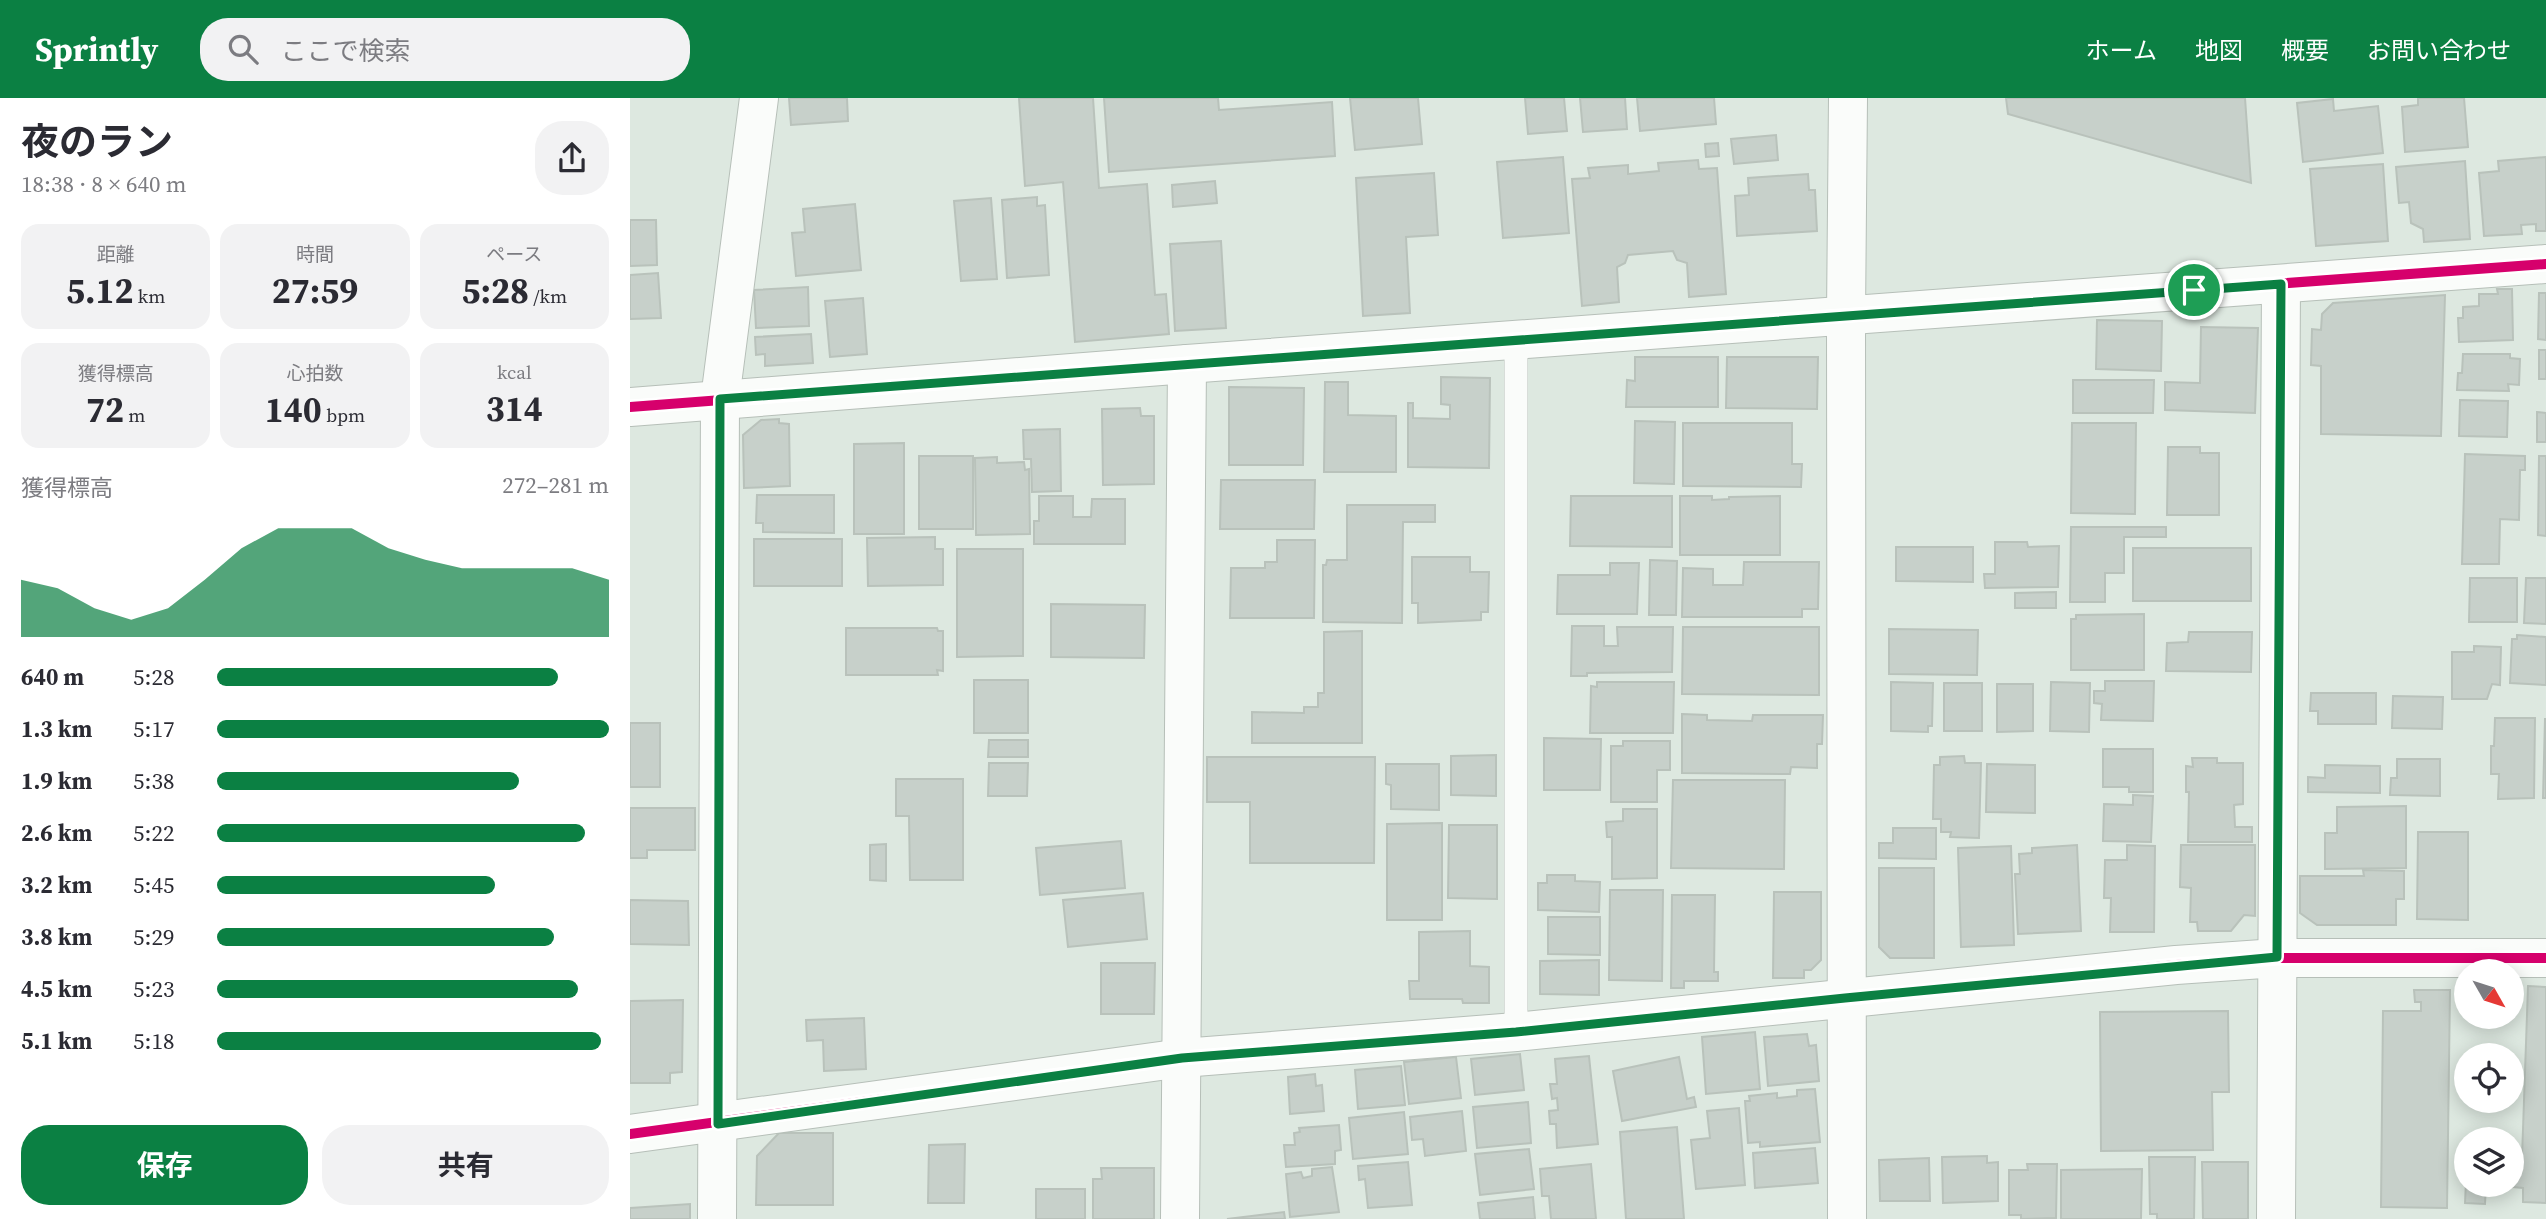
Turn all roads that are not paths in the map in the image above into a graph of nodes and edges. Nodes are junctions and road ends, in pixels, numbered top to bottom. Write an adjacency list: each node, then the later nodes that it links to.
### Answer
1 (759, 98): 8 (street)
2 (1848, 98): 5 (street)
3 (2546, 264): 4 (street)
4 (2281, 284): 5 (street); 10 (street)
5 (1846, 316): 6 (street); 12 (street)
6 (1516, 340): 7 (street); 13 (lane)
7 (1187, 364): 8 (street); 14 (street)
8 (720, 399): 9 (street); 15 (street)
9 (630, 407)
10 (2277, 957): 11 (street); 12 (street); 20 (street)
11 (2546, 958)
12 (1845, 998): 13 (street); 19 (street)
13 (1516, 1032): 14 (street)
14 (1182, 1058): 15 (street); 18 (street)
15 (718, 1124): 16 (street); 17 (street)
16 (630, 1134)
17 (718, 1219)
18 (1180, 1219)
19 (1847, 1219)
20 (2276, 1219)

